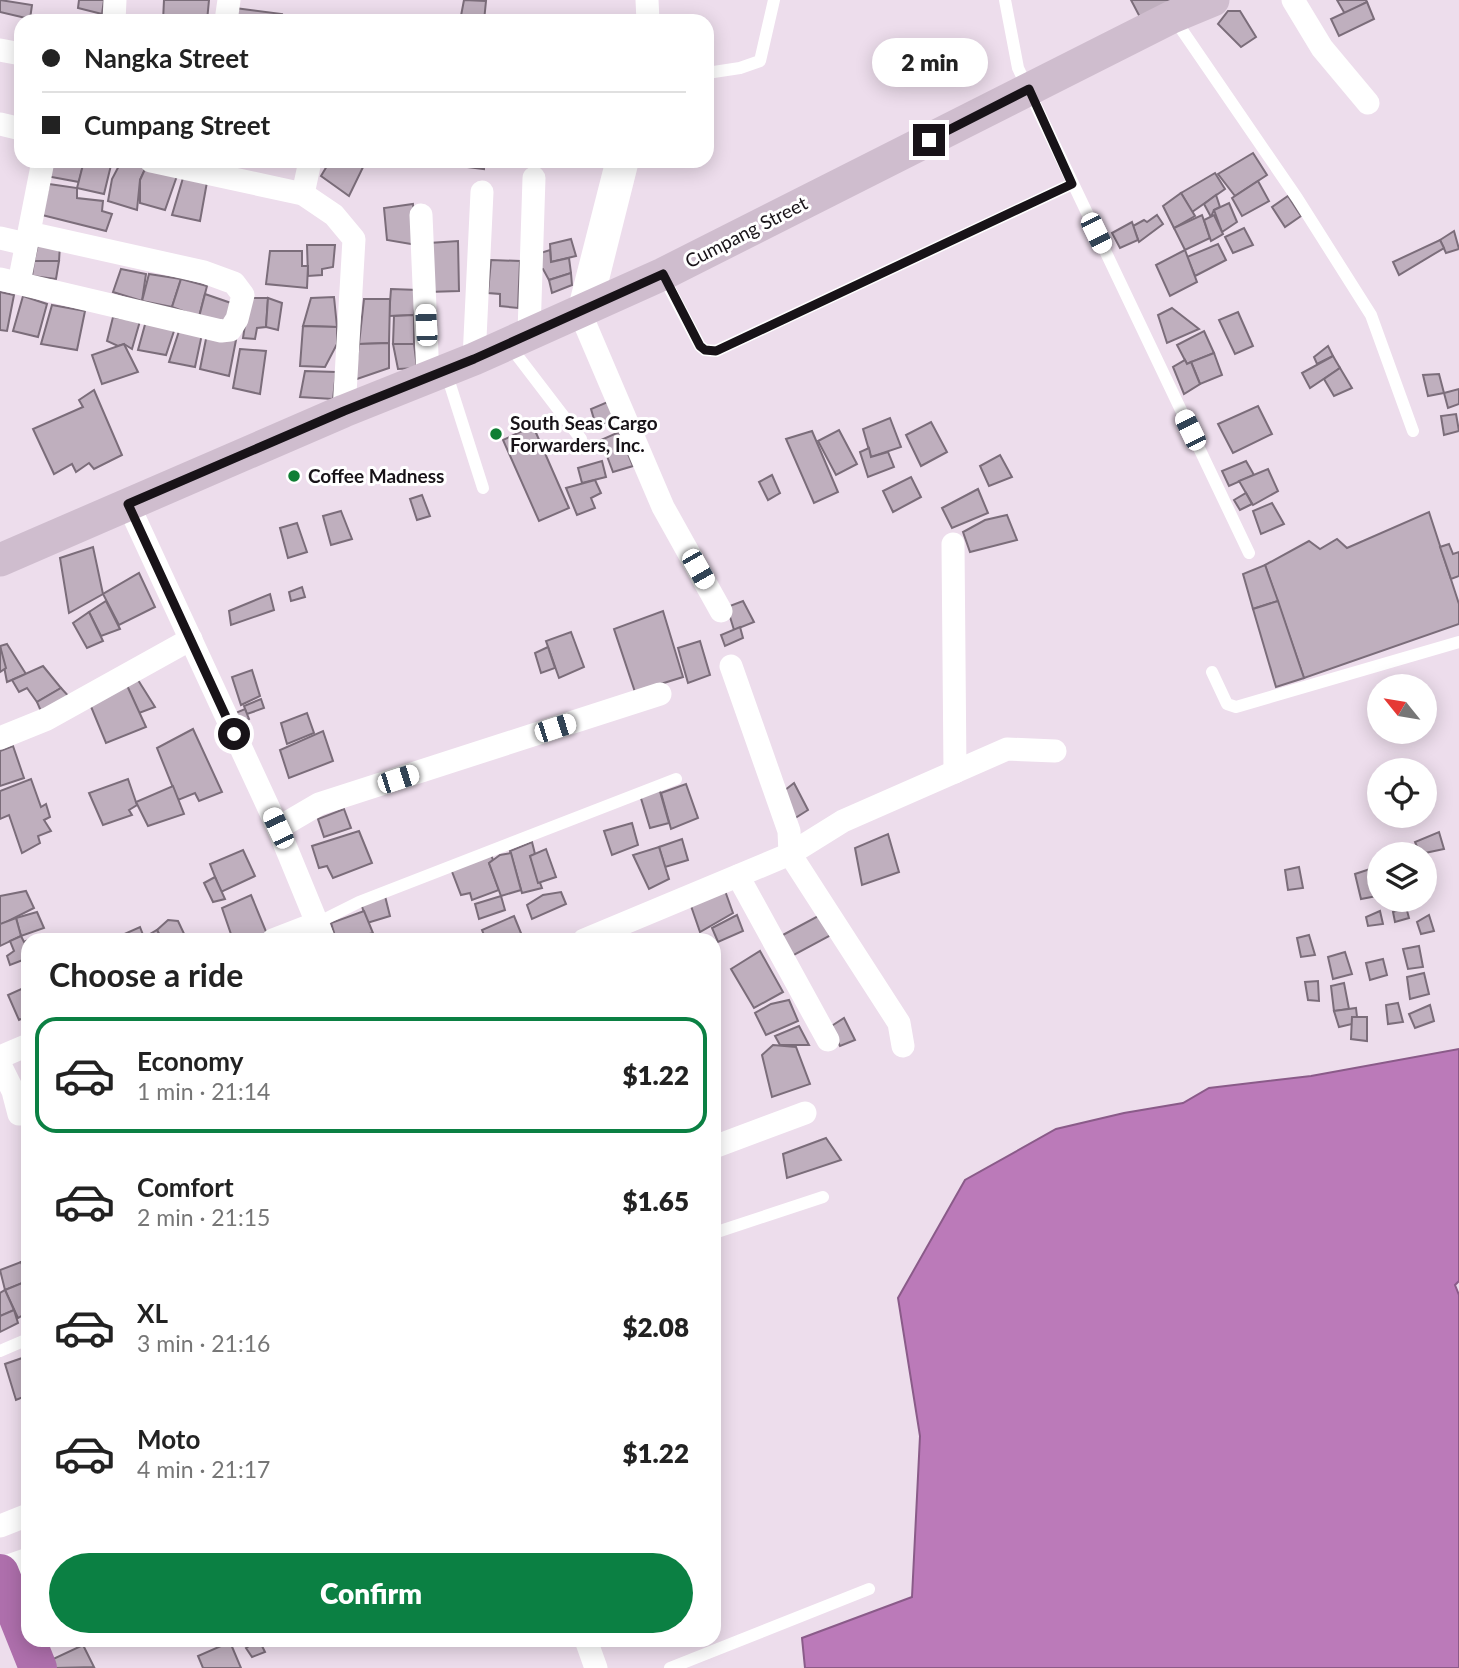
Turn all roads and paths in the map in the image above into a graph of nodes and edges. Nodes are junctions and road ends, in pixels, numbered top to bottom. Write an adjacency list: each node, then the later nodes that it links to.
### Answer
1 (774, 0): 6 (lane)
2 (1005, 0): 7 (lane)
3 (1213, 0): 5 (street, Cumpang Street)
4 (1293, 0): 8 (street)
5 (1172, 17): 7 (street, Cumpang Street); 27 (lane)
6 (714, 72)
7 (1029, 89): 15 (lane); 21 (street, Cumpang Street)
8 (1368, 103)
9 (42, 168): 20 (street)
10 (207, 168): 17 (street)
11 (309, 168): 17 (street)
12 (616, 168): 23 (street)
13 (631, 168): 23 (lane)
14 (534, 178): 24 (street)
15 (1072, 184): 21 (lane); 32 (lane)
16 (482, 192): 25 (street)
17 (303, 194): 26 (street)
18 (421, 215): 25 (street)
19 (0, 238): 20 (street)
20 (28, 239): 22 (street); 22 (street)
21 (663, 274): 23 (street, Cumpang Street)
22 (9, 281)
23 (588, 306): 24 (street, Cumpang Street); 34 (street)
24 (518, 338): 25 (street, Cumpang Street); 28 (lane)
25 (449, 369): 26 (street, Cumpang Street); 29 (lane)
26 (344, 411): 30 (street, Cumpang Street)
27 (1413, 431)
28 (581, 439)
29 (483, 488)
30 (128, 504): 33 (street, Cumpang Street); 35 (street)
31 (953, 544): 42 (street)
32 (1249, 553)
33 (0, 560)
34 (721, 611)
35 (191, 639): 40 (street); 44 (street)
36 (1459, 642): 38 (lane)
37 (731, 666): 45 (street)
38 (1212, 672)
39 (660, 694): 44 (street)
40 (0, 738)
41 (1055, 751): 42 (street)
42 (956, 772): 45 (street)
43 (676, 779): 48 (lane)
44 (278, 828): 48 (street)
45 (790, 854): 46 (street); 50 (street)
46 (738, 876): 47 (street); 49 (street)
47 (638, 930)
48 (321, 932)
49 (828, 1040)
50 (902, 1046)
51 (21, 1048): 52 (street)
52 (0, 1057)
53 (0, 1065): 55 (street)
54 (805, 1113): 56 (street)
55 (19, 1114)
56 (721, 1144)
57 (823, 1197): 58 (lane)
58 (721, 1231)
59 (21, 1342): 60 (lane)
60 (0, 1351)
61 (21, 1518): 62 (street)
62 (0, 1526)
63 (21, 1562): 64 (street)
64 (0, 1571): 66 (highway)
65 (869, 1590): 71 (lane)
66 (21, 1625)
67 (30, 1647): 69 (highway)
68 (588, 1647): 70 (street)
69 (38, 1668)
70 (596, 1668)
71 (670, 1668)

